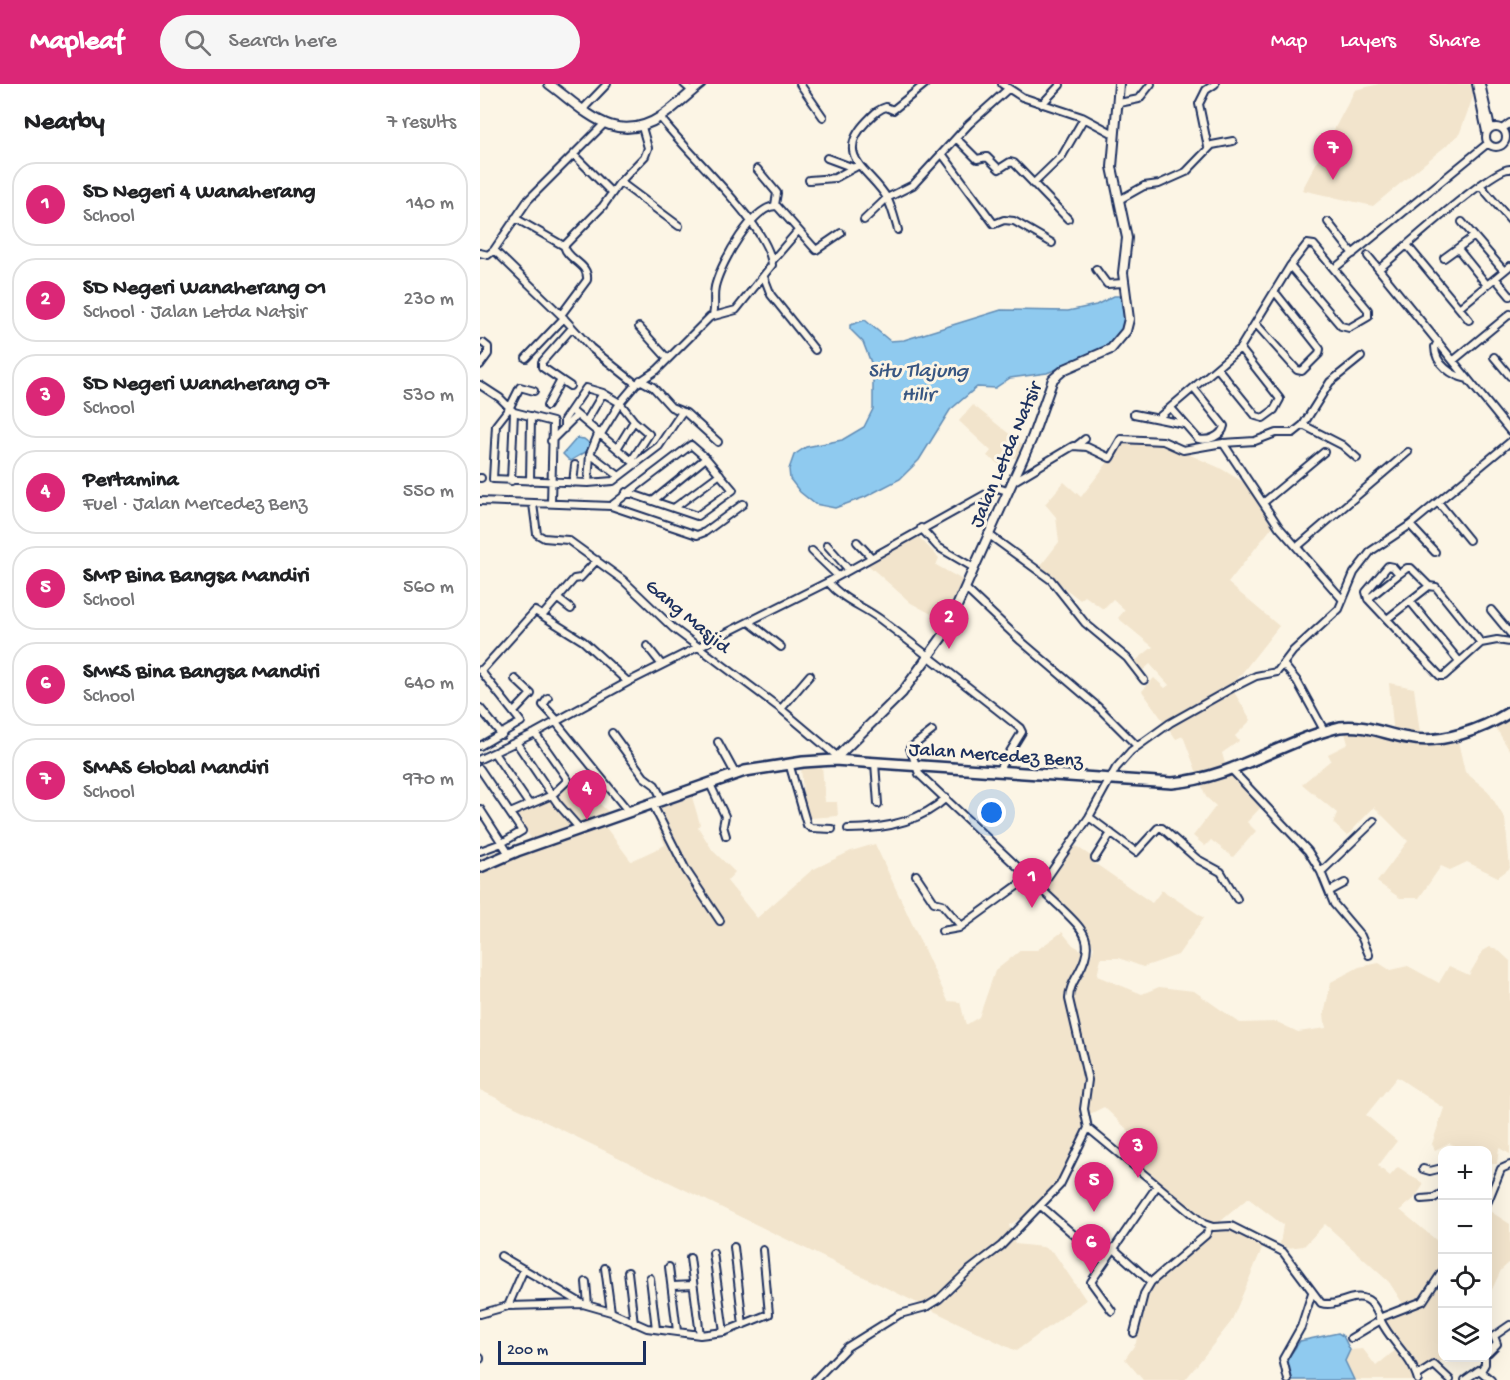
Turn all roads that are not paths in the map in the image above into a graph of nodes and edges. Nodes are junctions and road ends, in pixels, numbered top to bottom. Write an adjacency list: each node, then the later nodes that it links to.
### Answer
1 (549, 84): 18 (street)
2 (607, 84): 18 (street)
3 (684, 84): 15 (street)
4 (701, 84): 15 (street)
5 (800, 84): 20 (street)
6 (925, 84): 37 (street)
7 (1002, 84): 14 (street)
8 (1119, 84): 16 (street, Jalan Letda Natsir)
9 (1150, 84): 16 (street)
10 (1215, 84): 32 (street)
11 (1476, 84): 25 (street)
12 (1481, 84): 25 (street)
13 (1060, 85): 17 (street)
14 (1008, 89): 17 (street); 28 (street)
15 (692, 91): 19 (street)
16 (1119, 103): 27 (street, Jalan Letda Natsir)
17 (1042, 104): 21 (street)
18 (583, 109): 23 (street)
19 (660, 117): 24 (street); 52 (street)
20 (823, 117)
21 (1084, 118): 27 (street); 42 (street)
22 (1510, 123): 26 (street)
23 (604, 124): 24 (street); 34 (street)
24 (642, 127): 41 (street)
25 (1489, 130): 26 (street); 30 (street)
26 (1506, 131): 31 (street)
27 (1114, 134): 46 (street, Jalan Letda Natsir)
28 (956, 138): 35 (street); 42 (street)
29 (1233, 141): 32 (street)
30 (1487, 144): 31 (street); 66 (street)
31 (1504, 144): 33 (street)
32 (1208, 147): 46 (street)
33 (1510, 149)
34 (574, 155): 44 (street); 48 (street)
35 (942, 155): 45 (street); 60 (street)
36 (827, 158): 37 (street)
37 (856, 167): 40 (street); 45 (street)
38 (1510, 169): 43 (street)
39 (757, 170): 47 (street)
40 (809, 180)
41 (620, 182): 44 (street); 55 (street)
42 (1033, 184): 49 (street)
43 (1480, 185): 51 (street); 61 (street)
44 (612, 193): 62 (street)
45 (887, 198): 50 (street); 56 (street)
46 (1119, 200): 78 (street, Jalan Letda Natsir)
47 (775, 205): 52 (street); 57 (street)
48 (515, 218): 62 (street); 64 (street)
49 (1068, 219)
50 (864, 220)
51 (1510, 220)
52 (751, 222): 69 (street); 84 (street)
53 (1328, 222): 66 (street)
54 (1462, 222): 59 (street)
55 (679, 226)
56 (898, 230)
57 (797, 232): 58 (street); 69 (street)
58 (841, 233)
59 (1473, 237): 63 (street); 75 (street)
60 (1052, 243)
61 (1407, 245): 73 (street); 82 (street)
62 (564, 246): 85 (street)
63 (1458, 249): 68 (street); 79 (street)
64 (494, 250): 65 (street); 85 (street)
65 (480, 253)
66 (1353, 254): 72 (street)
67 (1368, 256): 73 (street)
68 (1444, 258)
69 (772, 261): 76 (street)
70 (1290, 266): 72 (street); 72 (street); 80 (street)
71 (1510, 267): 75 (street)
72 (1335, 268)
73 (1379, 268): 90 (street)
74 (1096, 269): 78 (street)
75 (1504, 271): 77 (street)
76 (764, 277): 84 (street); 93 (street)
77 (1496, 279): 79 (street); 81 (street)
78 (1124, 283): 150 (street, Jalan Letda Natsir)
79 (1487, 285): 82 (street)
80 (1275, 292): 87 (street); 87 (street)
81 (1510, 296)
82 (1459, 308): 86 (street)
83 (1510, 314): 98 (street)
84 (713, 315): 97 (street)
85 (562, 316): 89 (street); 96 (street)
86 (1469, 320)
87 (1256, 324): 92 (street)
88 (639, 327): 97 (street)
89 (572, 328): 105 (street); 106 (street)
90 (1438, 341): 98 (street); 104 (street)
91 (483, 343): 100 (street)
92 (1240, 348): 102 (street); 102 (street)
93 (815, 350)
94 (1361, 357): 125 (street)
95 (1494, 357): 101 (street)
96 (526, 358)
97 (668, 359): 106 (street)
98 (1454, 360): 104 (street)
99 (1510, 362): 101 (street)
100 (480, 365)
101 (1503, 367): 103 (street)
102 (1218, 369): 109 (street)
103 (1510, 376)
104 (1468, 379): 127 (street)
105 (561, 380): 108 (street); 113 (street)
106 (638, 382): 112 (street); 117 (street)
107 (480, 385): 115 (street)
108 (570, 386)
109 (1195, 390): 114 (street); 124 (street)
110 (534, 391): 115 (street)
111 (603, 393): 112 (street); 116 (street); 123 (street)
112 (620, 403): 122 (street); 128 (street)
113 (547, 406)
114 (1171, 408): 121 (street); 124 (street)
115 (512, 410): 120 (street); 145 (street); 145 (street)
116 (571, 410): 119 (street); 126 (street)
117 (682, 412): 131 (street); 141 (street)
118 (1134, 414): 121 (street)
119 (577, 415): 123 (street); 126 (street)
120 (531, 416): 130 (street); 146 (street)
121 (1158, 418): 124 (street)
122 (634, 421): 135 (street); 141 (street)
123 (586, 422): 128 (street)
124 (1185, 424)
125 (1303, 425): 133 (street); 140 (street)
126 (564, 429): 130 (street)
127 (1510, 431)
128 (600, 433): 135 (street); 138 (street)
129 (1085, 439): 134 (street)
130 (551, 441): 147 (street)
131 (718, 442)
132 (1510, 442): 154 (street)
133 (1223, 443): 134 (street); 155 (street)
134 (1076, 446): 150 (street)
135 (618, 447): 141 (street)
136 (1324, 452): 155 (street)
137 (1408, 452): 167 (street)
138 (590, 454): 144 (street); 149 (street)
139 (706, 458): 143 (street); 151 (street); 152 (street)
140 (1357, 458)
141 (633, 461): 144 (street)
142 (575, 465): 148 (street)
143 (720, 474): 160 (street); 160 (street)
144 (619, 476): 149 (street)
145 (511, 481): 146 (street)
146 (530, 481): 147 (street)
147 (550, 482): 148 (street); 156 (street)
148 (573, 483): 149 (street)
149 (588, 483)
150 (1009, 487): 162 (street); 163 (street, Jalan Letda Natsir)
151 (626, 492): 152 (street); 158 (street)
152 (654, 500): 160 (street)
153 (480, 501): 159 (street)
154 (1438, 502): 161 (street); 164 (street)
155 (1263, 503): 167 (street)
156 (551, 504): 158 (street); 159 (street)
157 (743, 504): 158 (street)
158 (611, 506)
159 (533, 508): 171 (street, Gang Masjid)
160 (674, 508)
161 (1410, 525): 169 (street); 181 (street)
162 (921, 528): 170 (street); 172 (street)
163 (988, 534): 172 (street, Jalan Letda Natsir); 201 (street)
164 (1469, 540)
165 (857, 542): 170 (street)
166 (827, 545): 173 (street)
167 (1298, 547): 181 (street)
168 (812, 551): 175 (street)
169 (1435, 552)
170 (871, 557): 173 (street)
171 (597, 560): 179 (street); 192 (street, Gang Masjid)
172 (975, 568): 178 (street, Jalan Letda Natsir)
173 (849, 570): 175 (street)
174 (1399, 574): 177 (street); 180 (street); 180 (street)
175 (838, 576): 176 (street)
176 (828, 582): 187 (street); 194 (street)
177 (1429, 586): 182 (street); 190 (street)
178 (966, 589): 194 (street, Jalan Letda Natsir); 217 (street)
179 (558, 599): 183 (street); 185 (street)
180 (1368, 599): 186 (street)
181 (1343, 600): 196 (street)
182 (1410, 601): 186 (street); 195 (street)
183 (571, 609)
184 (1491, 610): 188 (street)
185 (543, 615): 198 (street); 202 (street)
186 (1386, 620): 195 (street)
187 (749, 622): 192 (street); 193 (street)
188 (1510, 633)
189 (1510, 642): 190 (street)
190 (1481, 643): 195 (street)
191 (647, 646): 197 (street)
192 (698, 647): 197 (street); 205 (street, Gang Masjid)
193 (781, 647)
194 (930, 657): 219 (street, Jalan Letda Natsir); 226 (street)
195 (1459, 662)
196 (1283, 664): 210 (street); 217 (street)
197 (662, 665): 202 (street)
198 (481, 670): 206 (street)
199 (810, 675): 205 (street)
200 (515, 679): 206 (street)
201 (1144, 680)
202 (628, 682): 208 (street)
203 (548, 698): 208 (street)
204 (480, 708): 213 (street)
205 (781, 709): 219 (street, Gang Masjid)
206 (514, 712): 213 (street)
207 (1510, 712): 210 (main road, Jalan Mercedez Benz)
208 (556, 721): 211 (street); 238 (street)
209 (932, 731): 223 (street)
210 (1325, 732): 225 (main road, Jalan Mercedez Benz)
211 (536, 733): 214 (street); 230 (street)
212 (612, 733): 232 (street)
213 (502, 735): 216 (street)
214 (516, 742): 218 (street); 230 (street)
215 (718, 742): 227 (street)
216 (481, 744)
217 (1137, 746): 228 (street)
218 (494, 753): 220 (street); 233 (street)
219 (836, 758): 221 (main road, Jalan Mercedez Benz); 222 (main road, Jalan Mercedez Benz)
220 (480, 759)
221 (789, 763): 227 (main road, Jalan Mercedez Benz); 242 (street)
222 (875, 763): 223 (main road, Jalan Mercedez Benz); 234 (street)
223 (914, 765): 226 (main road, Jalan Mercedez Benz); 231 (street)
224 (480, 769): 237 (street)
225 (1231, 769): 228 (main road, Jalan Mercedez Benz); 251 (street)
226 (998, 771): 228 (main road, Jalan Mercedez Benz)
227 (736, 775): 229 (main road, Jalan Mercedez Benz)
228 (1108, 780): 239 (street)
229 (710, 784): 232 (main road, Jalan Mercedez Benz); 245 (street)
230 (552, 795): 233 (street); 241 (street)
231 (945, 798): 243 (street); 253 (street)
232 (663, 801): 235 (main road, Jalan Mercedez Benz)
233 (529, 804): 237 (street)
234 (878, 804)
235 (653, 805): 238 (main road, Jalan Mercedez Benz); 258 (street)
236 (480, 809): 246 (street)
237 (510, 813): 246 (street)
238 (629, 813): 241 (main road, Jalan Mercedez Benz)
239 (1089, 817): 244 (street); 255 (street)
240 (1374, 821): 251 (street)
241 (579, 829): 248 (main road, Jalan Mercedez Benz)
242 (832, 829)
243 (848, 829)
244 (1111, 833): 249 (street); 257 (street)
245 (726, 836)
246 (502, 843): 247 (street); 248 (street)
247 (480, 851)
248 (509, 854): 250 (main road, Jalan Mercedez Benz)
249 (1095, 858)
250 (480, 867)
251 (1321, 872): 256 (street)
252 (916, 875): 259 (street)
253 (1028, 878): 255 (street); 259 (street)
254 (1345, 883): 256 (street)
255 (1040, 888): 262 (street)
256 (1330, 891): 261 (street)
257 (1237, 899)
258 (720, 921)
259 (962, 926): 260 (street)
260 (942, 931)
261 (1369, 955)
262 (1088, 1128): 266 (street); 270 (street)
263 (1510, 1165): 267 (street)
264 (1423, 1169): 265 (street)
265 (1438, 1169)
266 (1157, 1186): 271 (street); 273 (street)
267 (1492, 1190)
268 (1438, 1196): 269 (street)
269 (1421, 1199)
270 (1041, 1206): 278 (street); 309 (street)
271 (1210, 1226): 286 (street); 289 (street)
272 (734, 1247): 297 (street)
273 (1113, 1248): 278 (street); 286 (street)
274 (763, 1250): 297 (street)
275 (713, 1253): 301 (street)
276 (501, 1256): 281 (street)
277 (690, 1258): 287 (street)
278 (1104, 1261): 292 (street)
279 (669, 1267): 288 (street)
280 (605, 1268): 293 (street)
281 (524, 1269): 290 (street); 291 (street)
282 (628, 1272): 296 (street)
283 (650, 1278): 299 (street)
284 (1438, 1279): 295 (street)
285 (586, 1282): 290 (street)
286 (1151, 1282): 302 (street)
287 (693, 1285): 288 (street); 303 (street)
288 (673, 1286): 300 (street)
289 (1312, 1293): 295 (street); 310 (street)
290 (586, 1305): 291 (street); 293 (street)
291 (508, 1306): 294 (street)
292 (1112, 1311)
293 (611, 1312): 296 (street)
294 (480, 1314)
295 (1380, 1319): 304 (street); 308 (street)
296 (634, 1323): 299 (street)
297 (743, 1325): 301 (street)
298 (1510, 1325): 305 (street)
299 (656, 1329): 300 (street)
300 (677, 1331): 303 (street)
301 (724, 1332): 303 (street)
302 (1134, 1333)
303 (700, 1335)
304 (1352, 1338)
305 (1492, 1349)
306 (1485, 1362): 307 (street)
307 (1481, 1371): 312 (street); 313 (street)
308 (1418, 1378): 311 (street)
309 (815, 1380)
310 (1288, 1380)
311 (1450, 1380)
312 (1465, 1380)
313 (1491, 1380)

